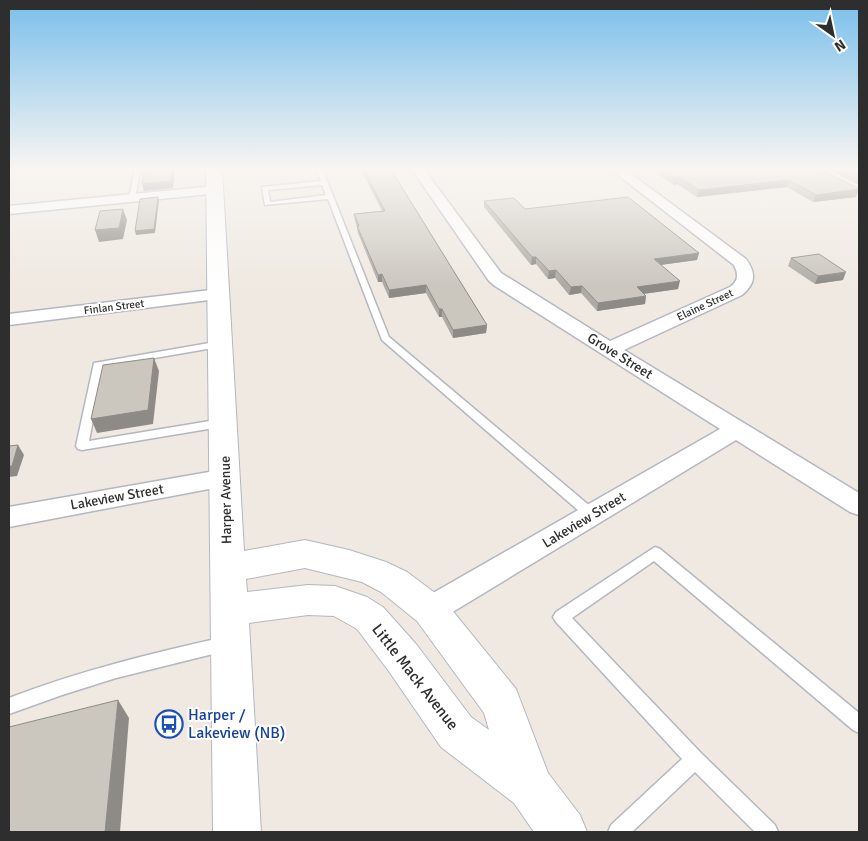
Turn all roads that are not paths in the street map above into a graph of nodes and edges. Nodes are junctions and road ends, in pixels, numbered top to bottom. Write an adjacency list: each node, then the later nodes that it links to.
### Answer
1 (37, 207): 6 (street)
2 (216, 207): 7 (main road, Harper Avenue)
3 (334, 207): 15 (lane)
4 (445, 207): 10 (street, Grove Street)
5 (667, 207): 10 (street, Elaine Street)
6 (9, 210)
7 (219, 294): 8 (street, Finlan Street); 9 (main road, Harper Avenue)
8 (9, 320)
9 (221, 344): 11 (main road, Harper Avenue); 11 (lane)
10 (609, 349): 12 (street, Grove Street)
11 (224, 422): 13 (main road, Harper Avenue)
12 (737, 430): 14 (street, Grove Street); 15 (street, Lakeview Street)
13 (226, 478): 16 (street, Lakeview Street); 17 (main road, Harper Avenue)
14 (859, 505)
15 (592, 515): 18 (street, Lakeview Street)
16 (9, 517)
17 (226, 568): 18 (main road, Little Mack Avenue); 19 (main road, Harper Avenue)
18 (430, 610): 23 (main road, Little Mack Avenue)
19 (230, 626): 20 (lane); 23 (main road, Little Mack Avenue); 24 (main road, Harper Avenue)
20 (9, 706)
21 (859, 724): 22 (lane)
22 (695, 759): 26 (lane); 27 (lane)
23 (530, 787): 25 (main road, Little Mack Avenue)
24 (237, 832)
25 (563, 832)
26 (618, 832)
27 (768, 832)

